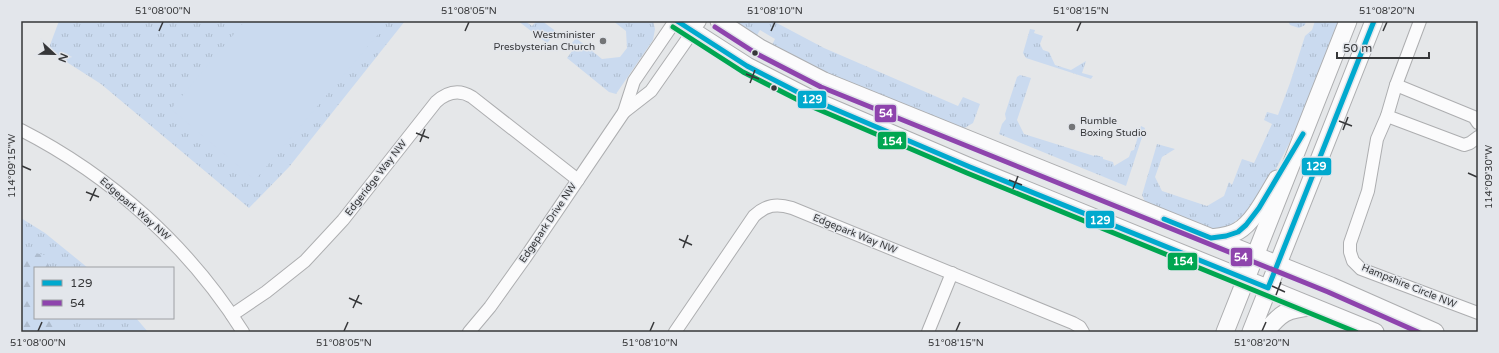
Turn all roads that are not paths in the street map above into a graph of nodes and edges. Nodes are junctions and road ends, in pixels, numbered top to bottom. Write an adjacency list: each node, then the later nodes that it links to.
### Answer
1 (676, 21): 6 (street); 8 (street, Edgepark Drive NW)
2 (719, 21): 15 (street)
3 (1348, 21): 12 (street)
4 (1374, 21): 17 (street)
5 (1420, 21): 7 (street, Hampshire Circle NW)
6 (696, 26): 8 (street, Edgepark Drive NW); 19 (street)
7 (1396, 85): 9 (street, Hampshire Circle NW); 10 (street)
8 (624, 112): 14 (street, Edgepark Drive NW)
9 (1387, 116): 13 (street); 22 (street, Hampshire Circle NW)
10 (1478, 123)
11 (21, 130): 23 (street, Edgepark Way NW)
12 (1303, 134): 15 (street); 16 (street)
13 (1478, 137)
14 (578, 180): 23 (street, Edgeridge Way NW); 26 (street, Edgepark Drive NW)
15 (1211, 238): 16 (street)
16 (1255, 256): 17 (street); 19 (street)
17 (1278, 265): 20 (street); 33 (street)
18 (952, 273): 24 (street, Edgepark Way NW); 27 (street); 28 (street, Edgepark Way NW)
19 (1246, 279): 20 (street); 29 (street)
20 (1268, 288): 21 (street); 30 (street)
21 (1314, 307): 31 (street); 32 (street)
22 (1478, 313)
23 (232, 315): 25 (street, Edgepark Way NW)
24 (680, 330)
25 (243, 332)
26 (469, 332)
27 (928, 332)
28 (1083, 332)
29 (1225, 332)
30 (1251, 332)
31 (1265, 332)
32 (1375, 332)
33 (1434, 332)

